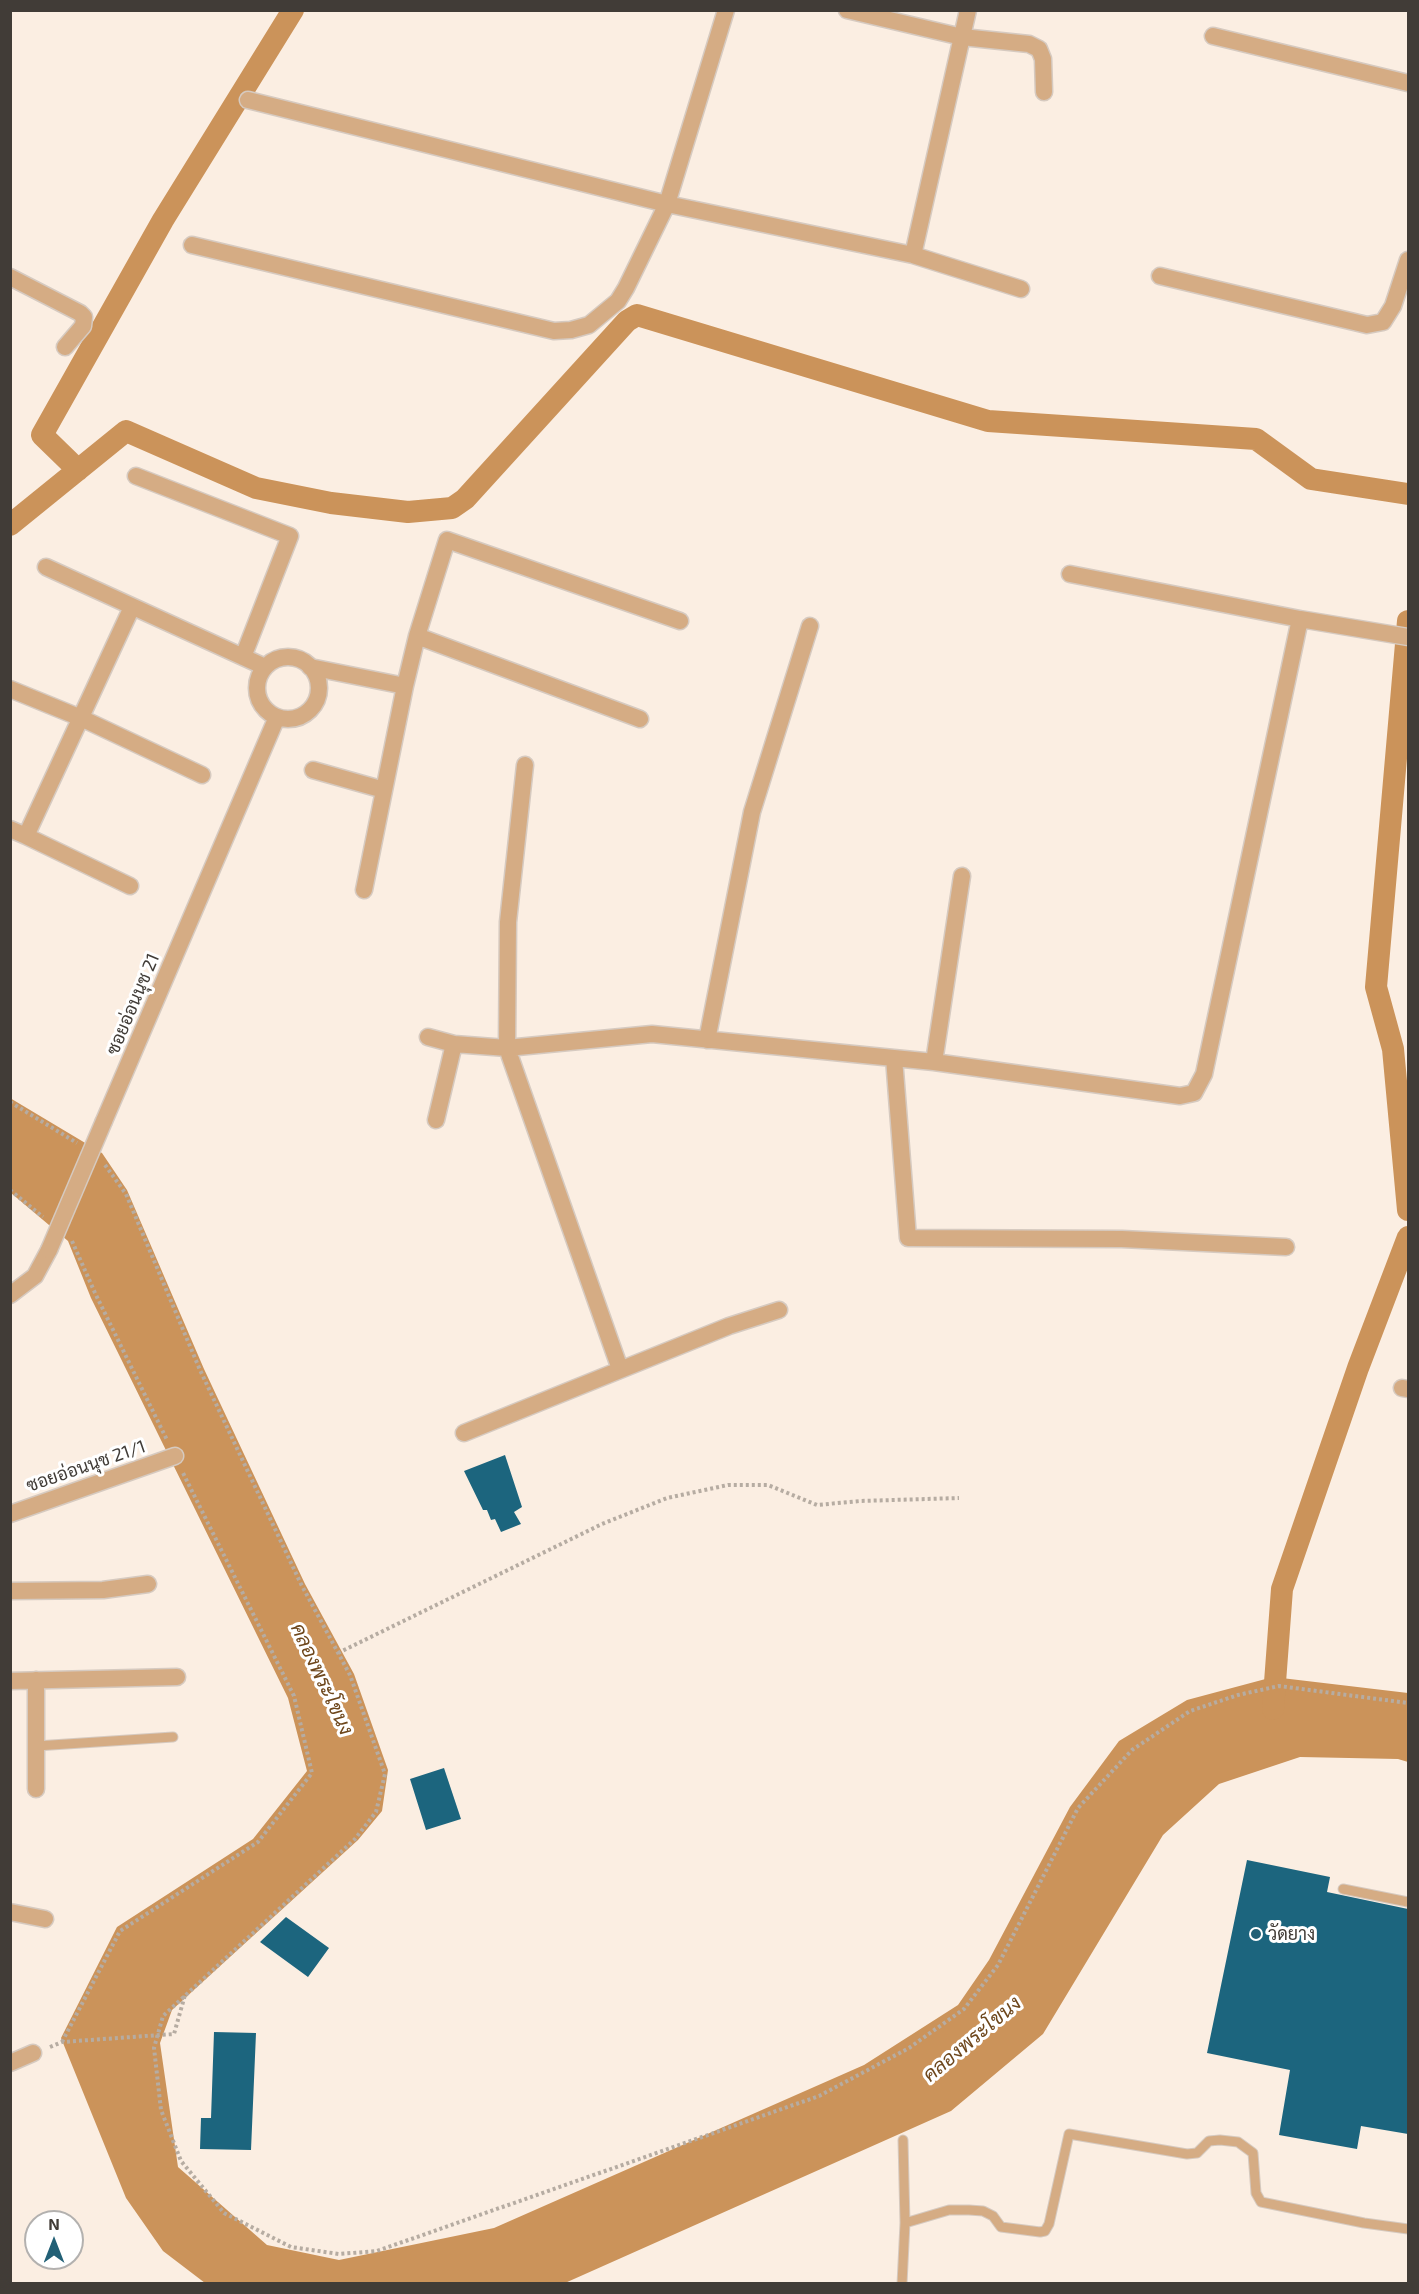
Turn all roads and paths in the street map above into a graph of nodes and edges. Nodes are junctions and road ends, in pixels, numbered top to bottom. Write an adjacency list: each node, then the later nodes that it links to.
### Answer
1 (726, 10): 9 (street)
2 (847, 10): 5 (street)
3 (968, 10): 5 (street)
4 (1213, 36): 6 (street)
5 (962, 37): 7 (street); 11 (street)
6 (1408, 83)
7 (1044, 92)
8 (248, 100): 9 (street)
9 (667, 204): 10 (street); 11 (street)
10 (192, 245)
11 (913, 255): 15 (street)
12 (1408, 260): 13 (street)
13 (1160, 276)
14 (10, 277): 16 (street)
15 (1021, 290)
16 (65, 347)
17 (136, 476): 26 (street)
18 (46, 567): 20 (street)
19 (1070, 573): 21 (street)
20 (132, 607): 26 (street); 32 (street)
21 (1300, 619): 25 (street); 47 (street)
22 (680, 621): 24 (street)
23 (810, 626): 43 (street)
24 (417, 636): 29 (street); 33 (street)
25 (1408, 637)
26 (243, 657): 27 (street)
27 (265, 667): 28 (street); 31 (street)
28 (310, 667): 29 (street); 31 (street)
29 (405, 686): 37 (street)
30 (10, 688): 32 (street)
31 (277, 717): 56 (street, ซอยอ่อนนุช 21, bridge)
32 (81, 718): 36 (street); 38 (street)
33 (640, 719)
34 (525, 765): 45 (street)
35 (313, 770): 37 (street)
36 (202, 775)
37 (384, 790): 41 (street)
38 (18, 833): 40 (street)
39 (962, 876): 47 (street)
40 (130, 885)
41 (364, 890)
42 (428, 1037): 44 (street)
43 (706, 1040): 45 (street); 46 (street)
44 (454, 1044): 45 (street); 49 (street)
45 (507, 1048): 58 (street)
46 (894, 1058): 47 (street); 55 (street)
47 (934, 1062)
48 (10, 1102): 50 (path)
49 (436, 1119)
50 (82, 1146)
51 (99, 1156): 65 (path)
52 (10, 1190): 53 (path)
53 (45, 1218)
54 (72, 1240): 60 (path)
55 (1286, 1247)
56 (10, 1295)
57 (779, 1310): 58 (street)
58 (620, 1369): 59 (street)
59 (464, 1433)
60 (175, 1456): 62 (street, ซอยอ่อนนุช 21/1); 78 (path)
61 (959, 1498): 65 (path)
62 (10, 1514)
63 (148, 1584): 64 (street)
64 (10, 1591)
65 (338, 1653): 77 (path)
66 (177, 1677): 68 (street)
67 (10, 1680): 68 (street)
68 (36, 1680): 71 (street)
69 (1408, 1703): 78 (path)
70 (173, 1737): 71 (lane)
71 (36, 1746): 72 (street)
72 (36, 1790)
73 (1343, 1889): 74 (lane)
74 (1408, 1902)
75 (10, 1912): 76 (street)
76 (45, 1919)
77 (186, 1994): 78 (path); 78 (path)
78 (158, 2035)
79 (33, 2054): 80 (street)
80 (10, 2062)
81 (903, 2140): 82 (lane)
82 (905, 2223): 83 (lane); 84 (lane)
83 (1408, 2229)
84 (902, 2283)

